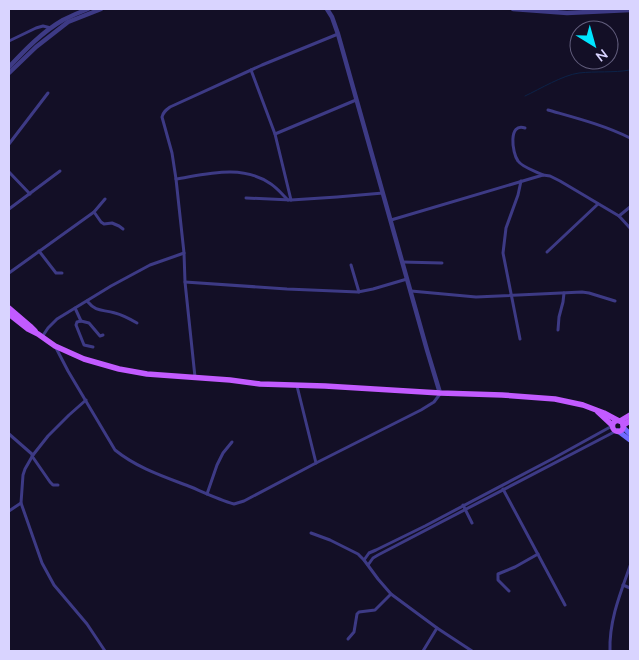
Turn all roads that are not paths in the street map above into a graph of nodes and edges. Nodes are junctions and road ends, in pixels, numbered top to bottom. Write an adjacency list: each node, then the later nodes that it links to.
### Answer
1 (88, 9): 6 (street)
2 (101, 9): 11 (street)
3 (328, 9): 7 (street)
4 (513, 9): 5 (street)
5 (630, 10)
6 (52, 28): 8 (street); 9 (street)
7 (338, 34): 10 (street); 13 (street)
8 (9, 41)
9 (9, 66)
10 (251, 70): 16 (street); 22 (street)
11 (9, 73)
12 (48, 92): 18 (street)
13 (357, 100): 16 (street); 24 (street)
14 (548, 110): 17 (street)
15 (525, 128): 21 (street)
16 (275, 134): 28 (street)
17 (630, 138)
18 (9, 144)
19 (60, 171): 25 (street)
20 (9, 172): 25 (street)
21 (544, 174): 23 (street); 29 (street)
22 (176, 179): 28 (street); 39 (street)
23 (521, 181): 34 (street); 50 (street)
24 (383, 192): 28 (street); 34 (street)
25 (30, 194): 31 (street)
26 (246, 198): 28 (street)
27 (105, 199): 32 (street)
28 (289, 200)
29 (598, 204): 33 (street); 38 (street)
30 (630, 207): 33 (street)
31 (9, 209)
32 (94, 212): 36 (street); 37 (street)
33 (619, 216): 35 (street)
34 (391, 220): 40 (street)
35 (630, 228)
36 (123, 229)
37 (39, 251): 43 (street); 44 (street)
38 (547, 252)
39 (184, 253): 46 (street); 51 (street)
40 (402, 262): 41 (street); 45 (street)
41 (442, 263)
42 (351, 265): 48 (street)
43 (9, 272)
44 (62, 273)
45 (407, 279): 47 (street); 48 (street)
46 (185, 282): 48 (street); 64 (street)
47 (410, 291): 50 (street); 66 (street)
48 (359, 292)
49 (564, 292): 50 (street); 52 (street); 58 (street)
50 (512, 296): 61 (street)
51 (87, 300): 54 (street); 57 (street)
52 (615, 302)
53 (9, 308): 60 (main road)
54 (74, 308): 56 (street); 60 (street)
55 (9, 314): 60 (main road)
56 (81, 320): 59 (street); 63 (street)
57 (137, 323)
58 (558, 330)
59 (103, 335)
60 (40, 336): 62 (main road)
61 (520, 339)
62 (55, 346): 64 (main road); 67 (street)
63 (93, 347)
64 (195, 378): 65 (main road)
65 (297, 386): 66 (main road); 76 (street)
66 (440, 393): 70 (main road); 76 (street)
67 (86, 400): 75 (street); 80 (street)
68 (630, 415): 70 (main road)
69 (630, 421): 70 (main road)
70 (618, 426): 72 (main road); 73 (main road); 78 (street); 79 (street)
71 (9, 434): 75 (street)
72 (630, 434)
73 (630, 440)
74 (232, 442): 80 (street)
75 (32, 456): 77 (street); 82 (street)
76 (316, 463): 80 (street)
77 (58, 486)
78 (501, 486): 79 (street); 81 (street)
79 (503, 490): 83 (street); 90 (street)
80 (207, 494)
81 (476, 498): 83 (street); 84 (street)
82 (21, 503): 85 (street); 101 (street)
83 (479, 503): 86 (street)
84 (463, 505): 86 (street); 88 (street)
85 (9, 510)
86 (465, 510): 87 (street); 88 (street)
87 (472, 523)
88 (417, 532): 91 (street); 92 (street)
89 (310, 534): 91 (street)
90 (538, 554): 96 (street); 98 (street)
91 (364, 560): 92 (street)
92 (368, 565): 97 (street)
93 (630, 566): 94 (street)
94 (623, 585): 95 (street); 104 (street)
95 (630, 588)
96 (509, 591)
97 (391, 594): 99 (street); 100 (street)
98 (565, 605)
99 (437, 628): 102 (street); 103 (street)
100 (348, 639)
101 (105, 651)
102 (423, 651)
103 (472, 651)
104 (610, 651)

